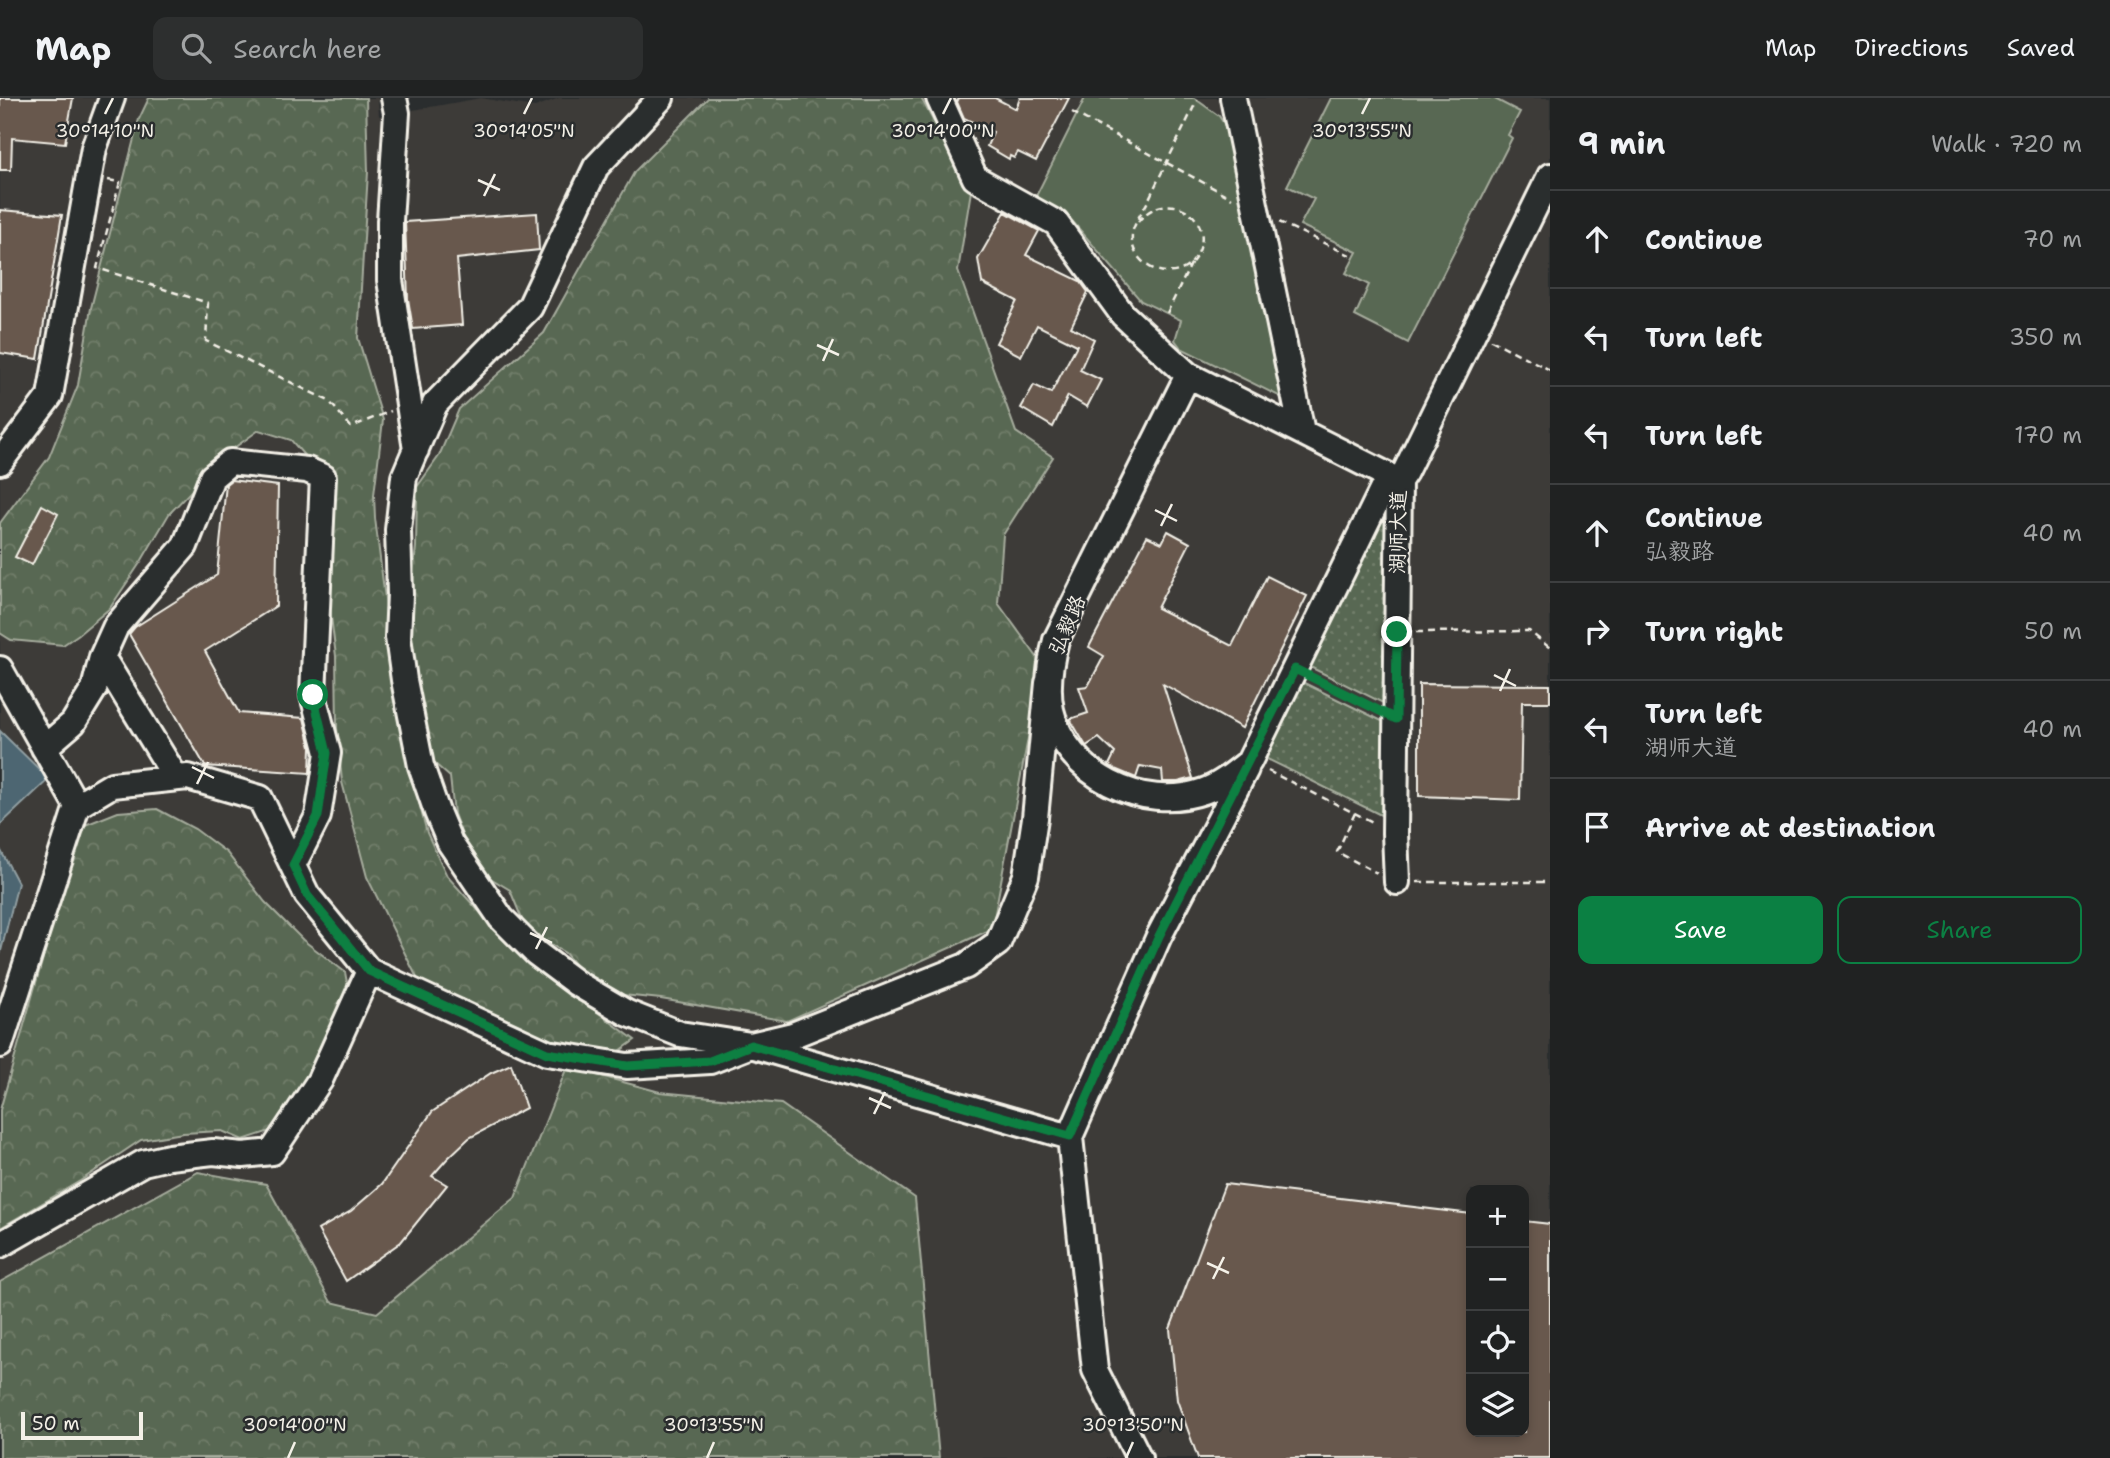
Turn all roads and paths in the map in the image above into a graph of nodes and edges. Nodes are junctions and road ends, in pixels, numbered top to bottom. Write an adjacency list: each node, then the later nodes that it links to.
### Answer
1 (112, 98): 22 (street)
2 (394, 98): 19 (street)
3 (661, 98): 21 (street)
4 (939, 98): 18 (street)
5 (1233, 98): 11 (street)
6 (1198, 100): 8 (path)
7 (1072, 112): 8 (path)
8 (1166, 163): 11 (path); 12 (path)
9 (1550, 176): 16 (street, 湖师大道)
10 (108, 180): 19 (path)
11 (1256, 211): 13 (path); 20 (street)
12 (1138, 222): 14 (path); 14 (path)
13 (1354, 257)
14 (1192, 262): 15 (path)
15 (1167, 313)
16 (1474, 331): 17 (path); 23 (street, 湖师大道)
17 (1550, 370)
18 (1188, 375): 20 (street); 29 (street, 弘毅路)
19 (409, 403): 21 (street)
20 (1302, 432): 23 (street)
21 (416, 451): 42 (street)
22 (0, 462)
23 (1394, 478): 24 (street, 湖师大道); 28 (street, 弘毅路)
24 (1397, 632): 25 (path); 30 (street, 湖师大道)
25 (1550, 648)
26 (102, 657): 31 (street); 33 (street); 37 (street)
27 (0, 669): 31 (street)
28 (1295, 669): 30 (path); 32 (street, 弘毅路)
29 (1048, 683): 32 (street, 弘毅路); 42 (street)
30 (1396, 719): 36 (street, 湖师大道)
31 (44, 748): 34 (street)
32 (1249, 762): 35 (path); 43 (street)
33 (176, 778): 34 (street); 37 (street)
34 (77, 806): 41 (street)
35 (1355, 813): 36 (path); 39 (path)
36 (1395, 833): 39 (street, 湖师大道)
37 (293, 865): 40 (street)
38 (1550, 882): 39 (path)
39 (1397, 883)
40 (369, 971): 42 (street); 44 (street)
41 (0, 1045)
42 (751, 1045): 43 (street)
43 (1070, 1136): 45 (street)
44 (0, 1245)
45 (1139, 1458)

